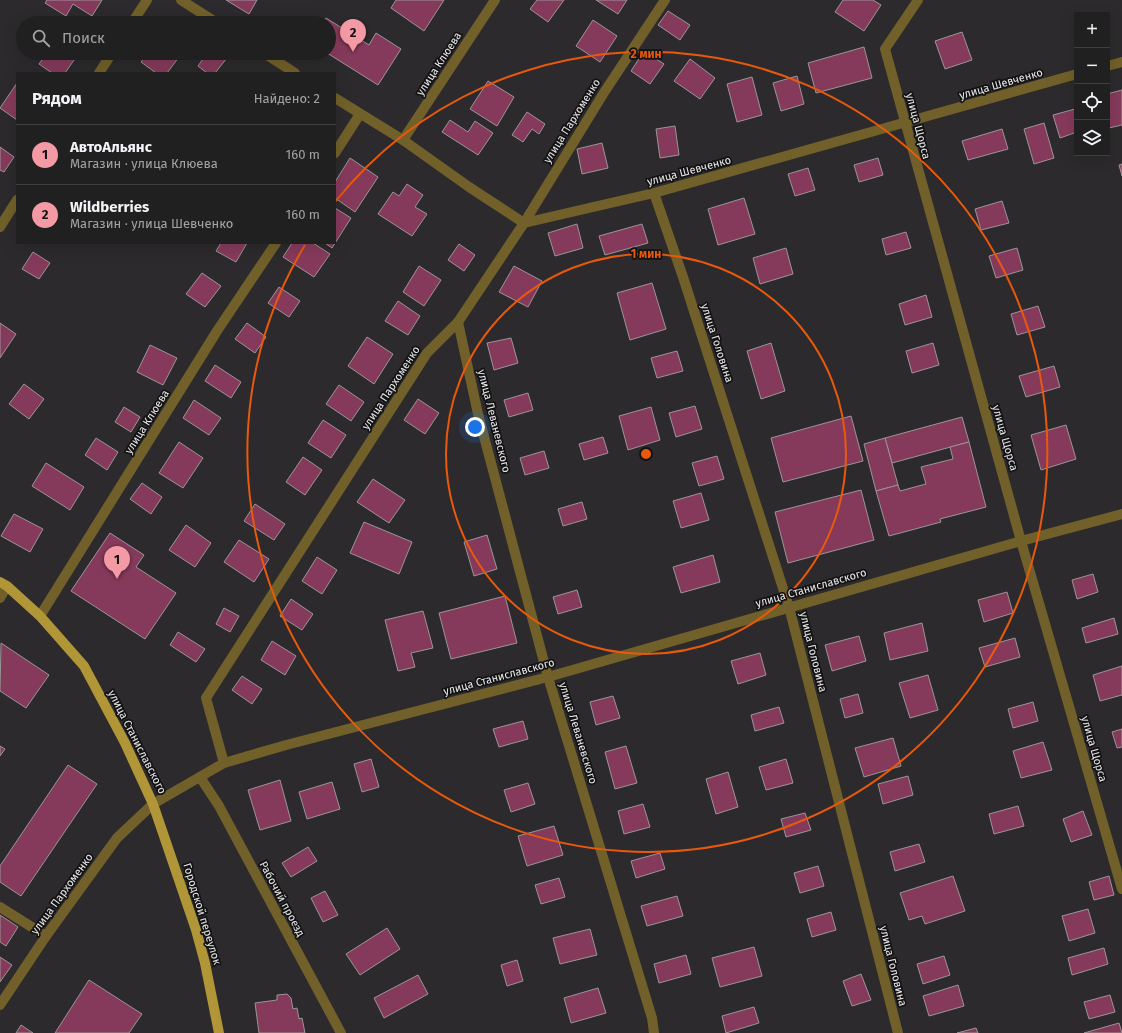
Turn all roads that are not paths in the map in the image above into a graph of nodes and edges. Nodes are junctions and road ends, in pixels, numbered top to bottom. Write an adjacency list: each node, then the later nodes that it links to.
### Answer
1 (147, 0): 6 (street)
2 (181, 0): 7 (street)
3 (495, 0): 18 (street, улица Клюева)
4 (665, 0): 22 (street, улица Пархоменко)
5 (918, 0): 17 (street, улица Щорса)
6 (137, 16)
7 (206, 16)
8 (107, 60): 12 (street)
9 (275, 60): 13 (street)
10 (1122, 62): 11 (street)
11 (1110, 65)
12 (100, 72)
13 (293, 72)
14 (1074, 75): 17 (street, улица Шевченко)
15 (336, 99): 16 (street)
16 (360, 114): 18 (street); 19 (street)
17 (905, 124): 20 (street, улица Шевченко); 27 (street, улица Щорса)
18 (403, 140): 22 (street)
19 (336, 151)
20 (654, 193): 22 (street, улица Шевченко); 30 (street, улица Головина)
21 (16, 202): 23 (street)
22 (524, 222): 25 (street, улица Пархоменко)
23 (0, 227)
24 (275, 244): 31 (street, улица Клюева)
25 (458, 322): 32 (street, улица Леваневского); 33 (street, улица Пархоменко)
26 (1122, 514): 27 (street, улица Станиславского)
27 (1021, 541): 30 (street, улица Станиславского); 36 (street, улица Щорса)
28 (4, 584): 29 (street); 31 (main road, улица Станиславского)
29 (0, 598)
30 (789, 607): 32 (street, улица Станиславского); 43 (street, улица Головина)
31 (40, 616): 35 (main road, улица Станиславского)
32 (548, 677): 33 (street, улица Станиславского); 42 (street, улица Леваневского)
33 (224, 763): 34 (street, улица Станиславского)
34 (200, 777): 35 (street, улица Станиславского); 41 (street, Рабочий проезд)
35 (153, 804): 38 (street, улица Пархоменко); 40 (main road, Городской переулок)
36 (1122, 888)
37 (0, 907): 38 (street)
38 (46, 936): 39 (street, улица Пархоменко)
39 (0, 1005)
40 (220, 1033)
41 (341, 1033)
42 (654, 1033)
43 (898, 1033)

